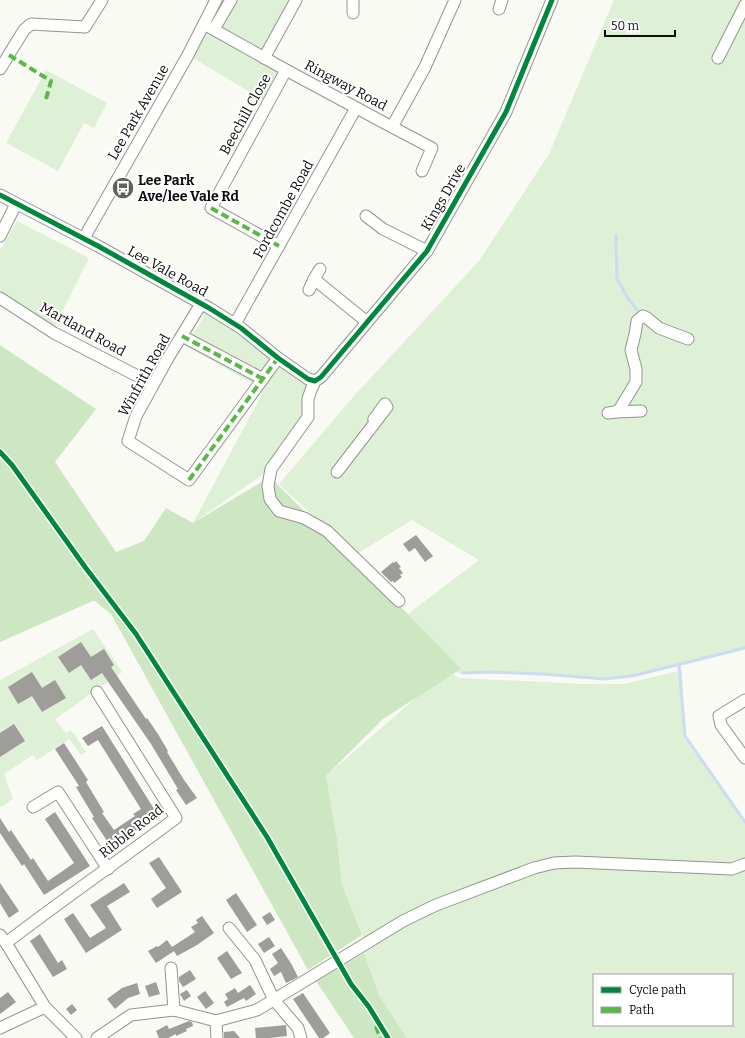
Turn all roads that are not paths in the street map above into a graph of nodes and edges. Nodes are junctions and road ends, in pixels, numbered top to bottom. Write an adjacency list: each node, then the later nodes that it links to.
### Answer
1 (102, 0): 14 (street)
2 (216, 0): 10 (street, Lee Park Avenue)
3 (231, 0): 11 (street)
4 (296, 0): 12 (street)
5 (353, 0): 9 (street)
6 (455, 0): 17 (street, Ringway Road)
7 (552, 0): 25 (street, Kings Drive)
8 (745, 5): 13 (street)
9 (353, 13)
10 (204, 24): 11 (street, Ringway Road); 23 (street, Lee Park Avenue)
11 (214, 29): 12 (street, Ringway Road)
12 (264, 58): 15 (street, Ringway Road)
13 (718, 58)
14 (0, 68)
15 (286, 70): 16 (street, Ringway Road); 24 (street, Beechill Close)
16 (356, 108): 17 (street, Ringway Road); 24 (street, Fordcombe Road)
17 (392, 127): 18 (street)
18 (422, 171)
19 (0, 196): 20 (street, Lee Vale Road)
20 (16, 204): 22 (street); 23 (street, Lee Vale Road)
21 (366, 216): 25 (street)
22 (0, 236)
23 (84, 238): 30 (street, Lee Vale Road)
24 (279, 246): 32 (street, Fordcombe Road)
25 (427, 251): 31 (street, Kings Drive)
26 (320, 269): 27 (street)
27 (314, 280): 28 (street); 31 (street)
28 (309, 290)
29 (0, 298): 38 (street, Martland Road)
30 (201, 304): 32 (street, Lee Vale Road); 33 (street, Winfrith Road)
31 (367, 322): 37 (street, Kings Drive)
32 (235, 324): 35 (street, Lee Vale Road)
33 (182, 336): 36 (street); 38 (street, Winfrith Road)
34 (688, 339): 39 (street)
35 (278, 358): 36 (street); 37 (street, Lee Vale Road)
36 (263, 379): 38 (street, Winfrith Road)
37 (315, 381): 42 (street)
38 (153, 384)
39 (641, 411)
40 (375, 415): 41 (street)
41 (339, 465)
42 (399, 601)
43 (97, 692): 48 (street, Ribble Road)
44 (745, 700): 45 (street)
45 (745, 758)
46 (33, 807): 48 (street)
47 (745, 864): 52 (street)
48 (108, 869): 50 (street, Ribble Road)
49 (229, 928): 52 (street)
50 (3, 939): 53 (street)
51 (171, 968): 54 (street)
52 (274, 1000): 55 (street); 60 (street)
53 (45, 1007): 56 (street); 57 (street)
54 (174, 1010): 55 (street); 58 (street)
55 (216, 1021): 59 (street)
56 (0, 1028)
57 (76, 1038)
58 (97, 1038)
59 (218, 1038)
60 (301, 1038)

